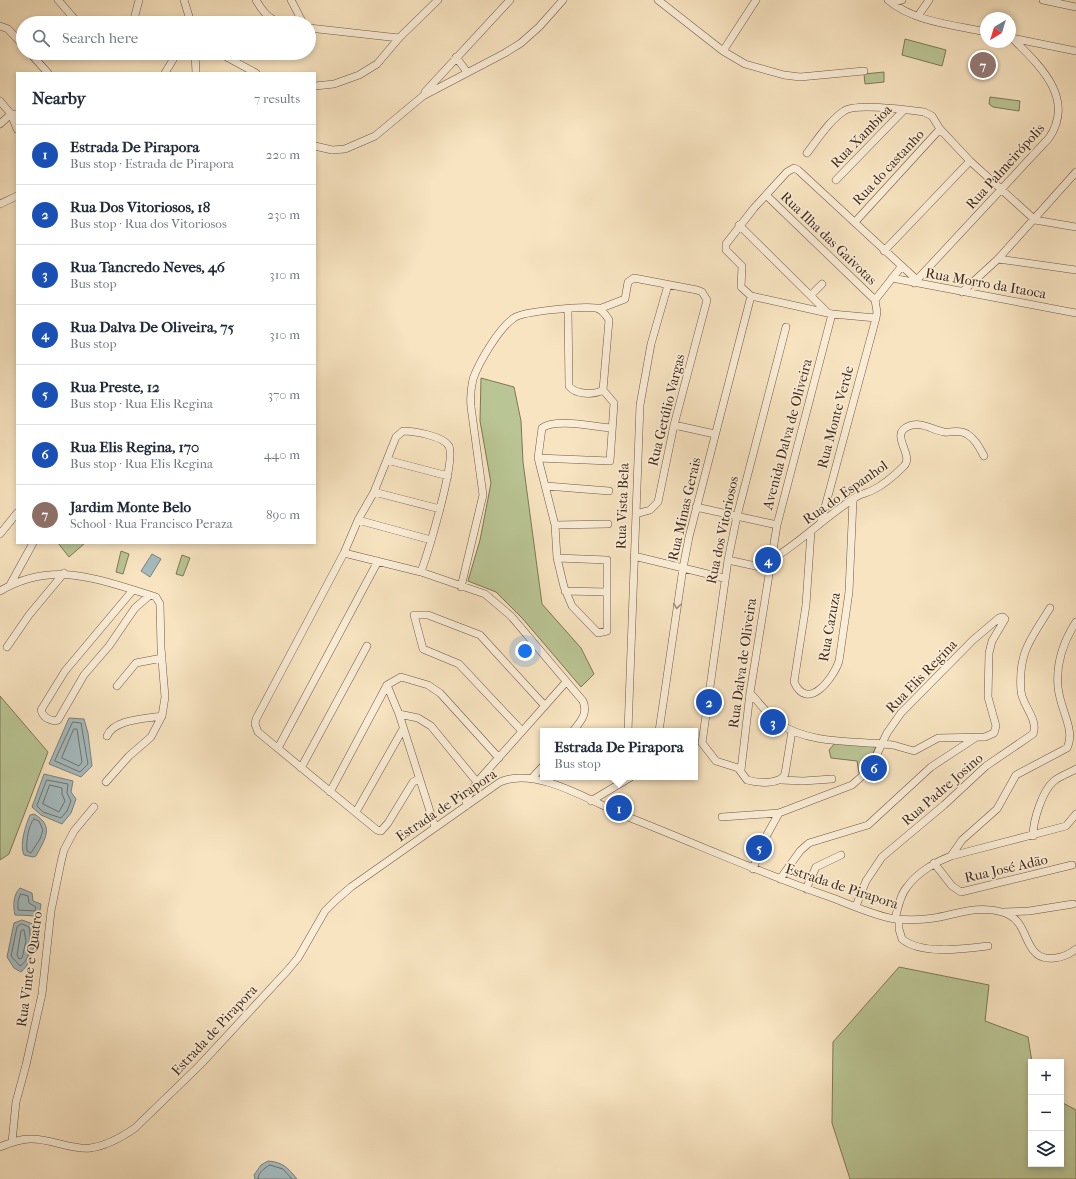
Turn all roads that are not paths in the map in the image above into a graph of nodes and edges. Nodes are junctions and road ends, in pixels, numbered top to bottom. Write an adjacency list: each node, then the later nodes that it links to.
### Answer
1 (59, 0): 16 (street)
2 (139, 0): 17 (street)
3 (184, 0): 18 (street)
4 (256, 0): 19 (street)
5 (290, 0): 20 (street)
6 (438, 0): 26 (street)
7 (510, 0): 31 (street)
8 (563, 0): 41 (street)
9 (658, 0): 29 (street)
10 (756, 0): 29 (street)
11 (902, 0): 14 (street)
12 (929, 0): 21 (street)
13 (1043, 0): 15 (street)
14 (890, 2): 21 (street)
15 (1076, 7)
16 (72, 16)
17 (135, 16)
18 (189, 16)
19 (267, 16)
20 (299, 16)
21 (918, 16): 24 (street)
22 (0, 26): 25 (street)
23 (316, 29): 26 (street)
24 (980, 31)
25 (16, 38)
26 (399, 38): 42 (street)
27 (1016, 38): 30 (street)
28 (1016, 42): 55 (street, Rua Palmeirópolis)
29 (723, 51): 36 (street)
30 (1076, 51)
31 (456, 57): 41 (street); 43 (street)
32 (36, 60): 37 (street)
33 (173, 60): 38 (street)
34 (195, 60): 39 (street)
35 (232, 60): 40 (street)
36 (864, 71)
37 (47, 72)
38 (166, 72)
39 (196, 72)
40 (254, 72)
41 (467, 72): 43 (street)
42 (316, 86)
43 (423, 96): 50 (street)
44 (0, 101): 46 (street)
45 (904, 110): 49 (street); 51 (street); 54 (street, Rua Xambioa)
46 (14, 114): 47 (street); 48 (street)
47 (0, 124)
48 (16, 124)
49 (940, 129): 52 (street); 60 (street, Rua do castanho)
50 (316, 146)
51 (807, 153)
52 (970, 160): 55 (street); 63 (street)
53 (1076, 172): 59 (street)
54 (836, 180)
55 (1002, 190): 59 (street); 68 (street, Rua Palmeirópolis)
56 (766, 195): 60 (street); 61 (street); 74 (street, Rua Ilha das Gaivotas)
57 (16, 196): 58 (street)
58 (0, 204)
59 (1035, 220): 62 (street); 64 (street)
60 (855, 222): 63 (street)
61 (739, 226): 72 (street); 73 (street)
62 (1076, 227)
63 (884, 251): 65 (street)
64 (998, 259): 66 (street); 71 (street)
65 (901, 267): 67 (street); 68 (street)
66 (1076, 270)
67 (892, 278): 68 (street, Rua Morro da Itaoca); 74 (street)
68 (916, 282): 71 (street, Rua Morro da Itaoca)
69 (822, 284): 72 (street)
70 (668, 285): 75 (street); 82 (street, Rua Getúlio Vargas); 96 (street, Rua Vista Bela)
71 (962, 292): 78 (street, Rua Morro da Itaoca)
72 (811, 295): 77 (street)
73 (750, 296): 77 (street); 84 (street, Rua Minas Gerais)
74 (875, 300): 79 (street, Rua Monte Verde)
75 (599, 309): 76 (street); 81 (street)
76 (568, 310): 81 (street); 119 (street)
77 (830, 313): 79 (street); 102 (street, Avenida Dalva de Oliveira)
78 (1076, 314)
79 (876, 318): 99 (street, Rua Monte Verde)
80 (786, 327): 97 (street, Rua dos Vitoriosos)
81 (603, 390): 83 (street)
82 (674, 425): 84 (street); 96 (street, Rua Getúlio Vargas)
83 (612, 428): 86 (street); 86 (street)
84 (715, 434): 93 (street, Rua Minas Gerais)
85 (984, 456): 92 (street, Rua do Espanhol)
86 (538, 458): 89 (street)
87 (387, 460): 88 (street); 88 (street); 91 (street)
88 (448, 476): 94 (street)
89 (546, 486): 90 (street); 101 (street)
90 (609, 491)
91 (374, 492): 94 (street); 98 (street)
92 (853, 500): 99 (street, Rua do Espanhol); 103 (street, Rua Cazuza)
93 (696, 507): 97 (street); 113 (street, Rua Minas Gerais)
94 (440, 509): 105 (street)
95 (16, 514): 104 (street)
96 (636, 514): 108 (street, Rua Vista Bela)
97 (737, 516): 102 (street); 110 (street, Rua dos Vitoriosos)
98 (358, 520): 105 (street); 107 (street)
99 (821, 522): 103 (street, Rua do Espanhol)
100 (608, 524): 101 (street)
101 (555, 525): 109 (street)
102 (777, 525): 111 (street, Avenida Dalva de Oliveira)
103 (811, 531): 111 (street, Rua do Espanhol)
104 (0, 534)
105 (431, 540): 115 (street)
106 (32, 544): 118 (street)
107 (344, 553): 112 (street); 147 (street)
108 (634, 556): 113 (street); 138 (street, Rua Vista Bela)
109 (558, 558): 122 (street); 123 (street)
110 (728, 560): 114 (street); 117 (street, Rua dos Vitoriosos)
111 (771, 560): 114 (street, Rua Dalva de Oliveira)
112 (378, 561): 115 (street); 147 (street)
113 (683, 568): 117 (street); 139 (street, Rua Minas Gerais, one-way to 139)
114 (769, 569): 133 (street, Rua Dalva de Oliveira)
115 (421, 572): 119 (street)
116 (64, 573): 118 (street); 120 (street); 128 (street)
117 (724, 578): 145 (street, Rua dos Vitoriosos)
118 (10, 585): 121 (street)
119 (461, 587): 130 (street)
120 (134, 590): 124 (street); 124 (street)
121 (0, 591)
122 (565, 591): 123 (street); 123 (street)
123 (607, 592)
124 (150, 595): 129 (street)
125 (1050, 608): 178 (street, Rua Padre Josino)
126 (1076, 622): 171 (street)
127 (367, 646): 149 (street)
128 (7, 647)
129 (162, 658): 132 (street); 136 (street)
130 (566, 682): 134 (street); 137 (street)
131 (387, 685): 135 (street); 148 (street); 160 (street)
132 (117, 686)
133 (750, 693): 141 (street); 152 (street, Rua Dalva de Oliveira)
134 (545, 706): 142 (street); 142 (street)
135 (399, 714): 140 (street); 159 (street)
136 (162, 716): 143 (street); 158 (street)
137 (575, 728)
138 (628, 728)
139 (659, 728)
140 (403, 730): 154 (street); 164 (street)
141 (792, 731): 146 (street); 157 (street)
142 (522, 732): 148 (street)
143 (107, 736)
144 (975, 738): 146 (street); 146 (street, Rua Elis Regina); 175 (street)
145 (698, 744): 152 (street)
146 (882, 744): 165 (street, Rua Elis Regina)
147 (278, 748): 149 (street)
148 (499, 758): 159 (street)
149 (301, 768): 160 (street)
150 (540, 769): 153 (street)
151 (1076, 769): 169 (street)
152 (741, 770): 157 (street)
153 (532, 778): 161 (street, Estrada de Pirapora); 162 (street, Estrada de Pirapora)
154 (419, 779): 164 (street); 168 (street)
155 (832, 779): 157 (street)
156 (625, 780): 161 (street)
157 (781, 780)
158 (106, 782)
159 (477, 782): 162 (street)
160 (330, 792): 164 (street)
161 (591, 801): 174 (street, Estrada de Pirapora)
162 (466, 806): 168 (street, Estrada de Pirapora)
163 (94, 807): 183 (street, Rua Vinte e Quatro)
164 (356, 812)
165 (779, 813): 167 (street, Rua Elis Regina); 174 (street)
166 (1076, 814): 169 (street)
167 (722, 817)
168 (435, 827): 183 (street, Estrada de Pirapora)
169 (1033, 836): 171 (street)
170 (841, 855): 176 (street)
171 (950, 856): 172 (street)
172 (934, 863): 173 (street, Rua José Adão); 180 (street)
173 (1072, 865)
174 (753, 869): 175 (street, Estrada de Pirapora)
175 (780, 879): 176 (street, Estrada de Pirapora)
176 (806, 889): 178 (street, Estrada de Pirapora)
177 (1073, 904): 179 (street, Estrada de Pirapora)
178 (856, 906): 180 (street, Estrada de Pirapora)
179 (1004, 912): 180 (street, Estrada de Pirapora); 182 (street)
180 (897, 919): 181 (street)
181 (988, 946)
182 (1076, 950)
183 (12, 1142): 184 (street, Estrada de Pirapora)
184 (0, 1147)

